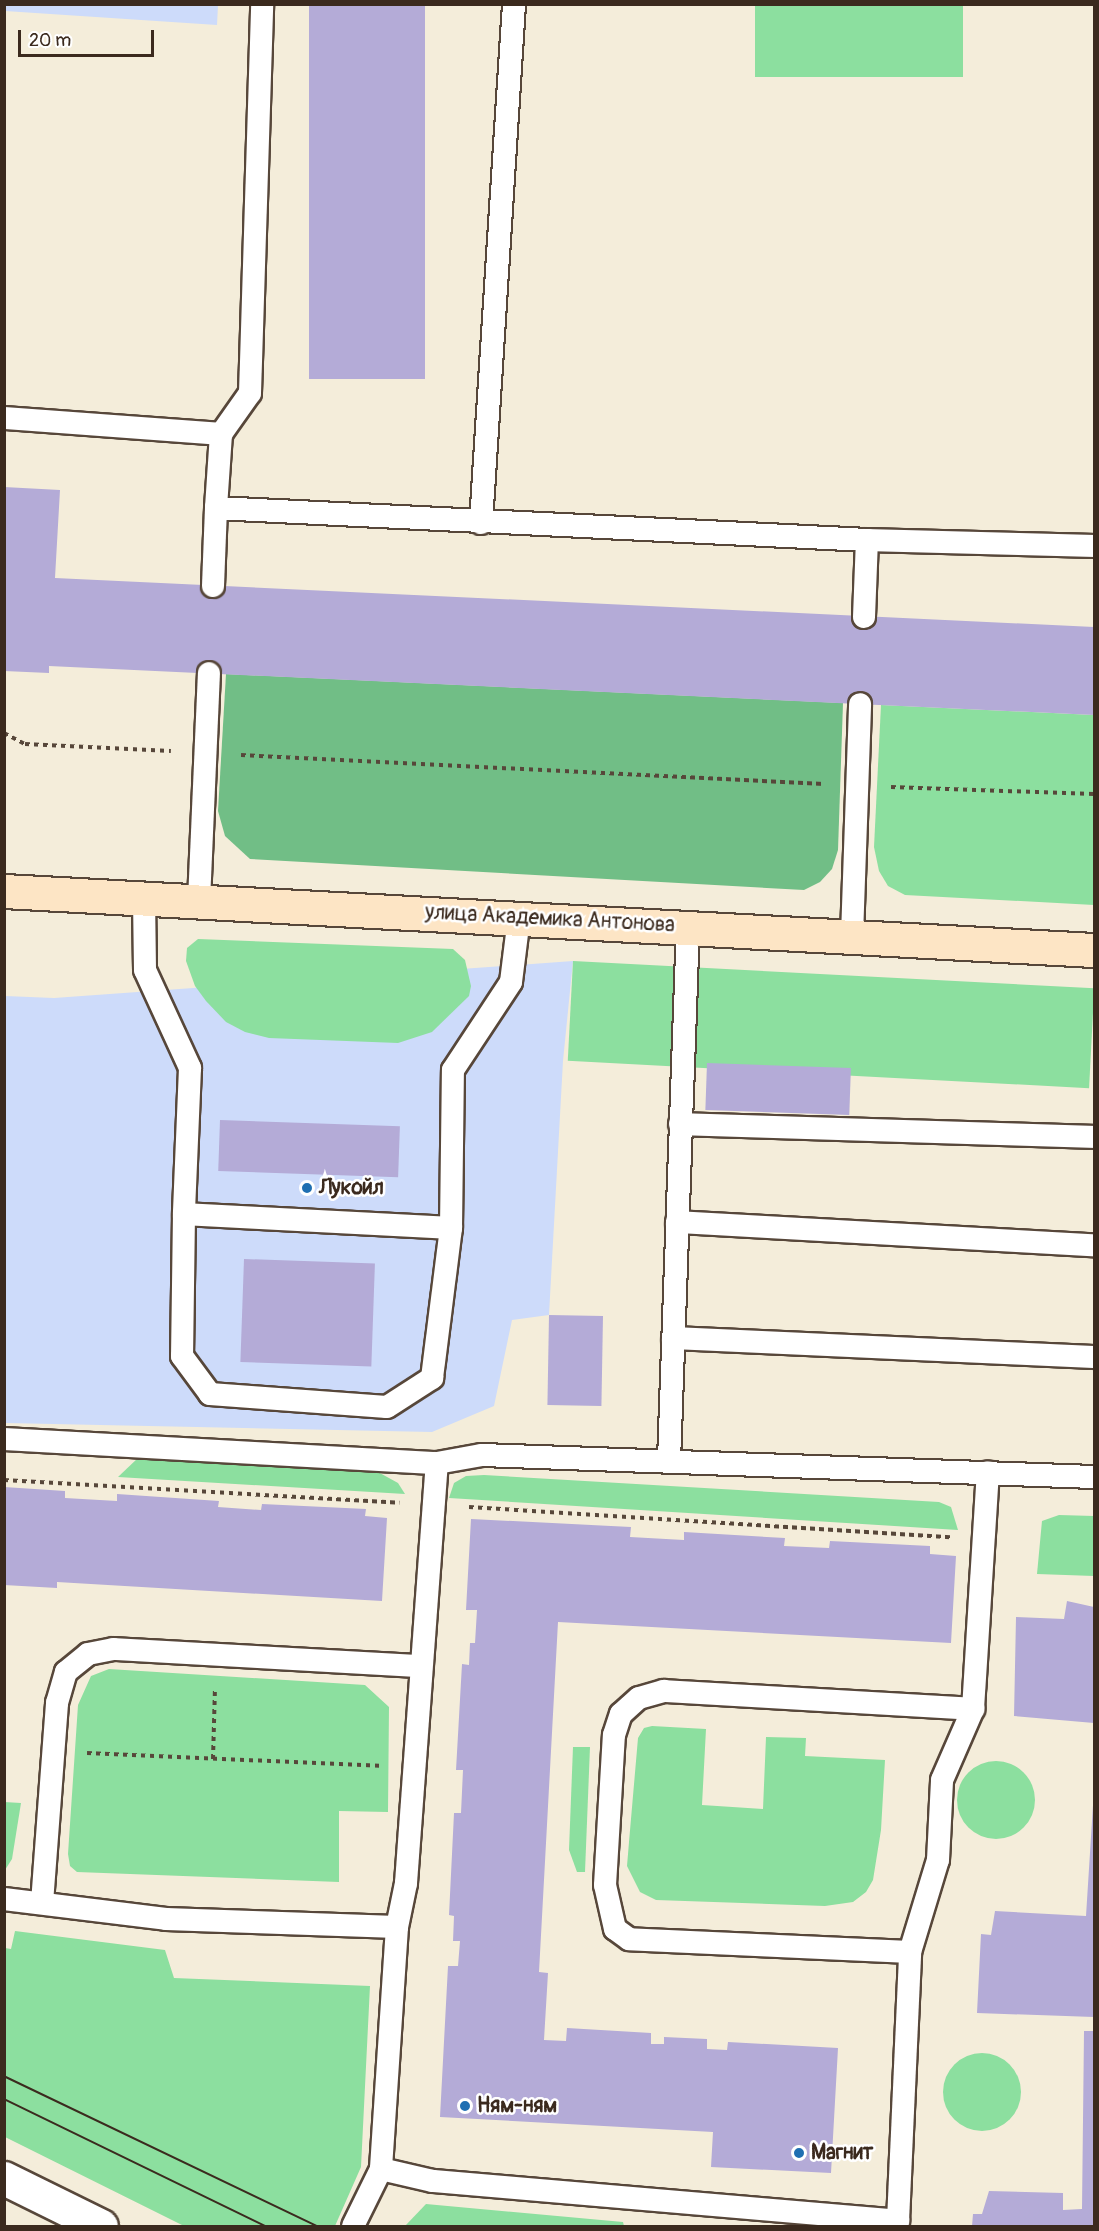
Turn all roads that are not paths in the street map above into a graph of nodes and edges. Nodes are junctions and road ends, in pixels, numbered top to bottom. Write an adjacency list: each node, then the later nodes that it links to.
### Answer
1 (262, 4): 4 (lane)
2 (514, 4): 6 (lane)
3 (4, 418): 4 (lane)
4 (221, 434): 5 (lane)
5 (216, 508): 6 (lane); 9 (lane)
6 (481, 523): 7 (lane)
7 (867, 540): 8 (lane); 10 (lane)
8 (1095, 546)
9 (213, 586)
10 (864, 617)
11 (209, 674): 15 (lane)
12 (860, 704): 18 (lane)
13 (4, 891): 14 (main road, улица Академика Антонова)
14 (144, 898): 15 (main road, улица Академика Антонова); 22 (lane)
15 (200, 901): 16 (main road, улица Академика Антонова)
16 (519, 918): 17 (main road, улица Академика Антонова); 24 (lane)
17 (688, 926): 18 (main road, улица Академика Антонова); 20 (lane)
18 (852, 936): 19 (main road, улица Академика Антонова)
19 (1095, 950)
20 (680, 1124): 21 (lane); 23 (lane)
21 (1095, 1137)
22 (184, 1214): 24 (lane); 24 (lane)
23 (677, 1222): 25 (lane); 26 (lane)
24 (451, 1228)
25 (1095, 1245)
26 (674, 1338): 27 (lane); 29 (lane)
27 (1095, 1357)
28 (4, 1438): 30 (lane)
29 (669, 1461): 30 (lane); 31 (lane)
30 (437, 1463): 33 (lane)
31 (988, 1472): 32 (lane); 34 (lane)
32 (1095, 1477)
33 (420, 1666): 36 (lane); 37 (lane)
34 (972, 1709): 38 (lane); 38 (lane)
35 (4, 1899): 36 (lane)
36 (42, 1904): 37 (lane)
37 (397, 1927): 39 (lane)
38 (910, 1952): 41 (lane)
39 (381, 2169): 41 (lane); 43 (lane)
40 (4, 2178): 42 (street)
41 (898, 2224)
42 (101, 2226)
43 (353, 2226)

